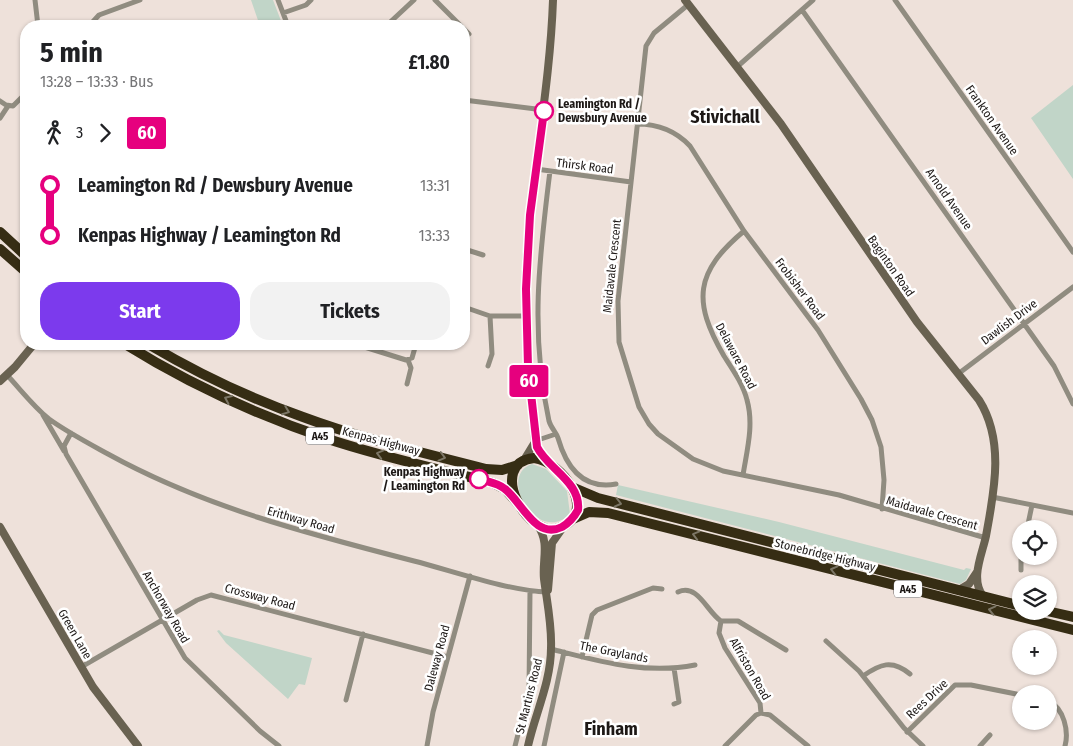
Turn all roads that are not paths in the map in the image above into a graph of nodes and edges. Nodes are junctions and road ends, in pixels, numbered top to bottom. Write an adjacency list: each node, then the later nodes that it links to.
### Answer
1 (35, 0): 13 (street)
2 (140, 0): 14 (street)
3 (278, 0): 12 (street)
4 (311, 0): 12 (street)
5 (414, 0): 16 (street)
6 (435, 0): 17 (street)
7 (552, 0): 23 (street)
8 (813, 0): 11 (street)
9 (894, 0): 34 (street, Frankton Avenue)
10 (687, 2): 18 (street, Baginton Road); 25 (street, Maidavale Crescent)
11 (802, 10): 18 (street); 41 (street, Arnold Avenue)
12 (283, 13): 15 (street)
13 (37, 20)
14 (95, 20)
15 (286, 20)
16 (392, 20)
17 (455, 20)
18 (738, 66): 49 (street, Baginton Road)
19 (20, 99): 22 (street)
20 (0, 101): 22 (street)
21 (470, 101): 23 (street)
22 (8, 106): 24 (street)
23 (544, 110): 26 (street)
24 (0, 118)
25 (638, 124): 28 (street, Maidavale Crescent); 29 (street, Frobisher Road)
26 (536, 169): 27 (street, Thirsk Road); 40 (street)
27 (550, 171): 28 (street, Thirsk Road); 57 (street)
28 (631, 182): 62 (street, Maidavale Crescent)
29 (744, 231): 62 (street, Delaware Road); 68 (street, Frobisher Road)
30 (0, 232): 32 (highway)
31 (0, 249): 36 (highway)
32 (20, 250)
33 (470, 251): 35 (street)
34 (1073, 252)
35 (483, 256)
36 (20, 267)
37 (1073, 287): 41 (street, Dawlish Drive)
38 (470, 309): 39 (street)
39 (490, 316): 40 (street); 48 (street)
40 (525, 316): 58 (street)
41 (1024, 322): 49 (street, Dawlish Drive); 53 (street, Arnold Avenue)
42 (29, 350): 50 (street)
43 (136, 350): 67 (highway, Kenpas Highway / A45, one-way to 43)
44 (159, 350): 60 (highway, Kenpas Highway / A45, one-way to 60)
45 (375, 350): 47 (street)
46 (414, 350): 47 (street)
47 (408, 360): 52 (street)
48 (488, 366)
49 (958, 374): 65 (street, Baginton Road)
50 (7, 375): 51 (street); 54 (street, Anchorway Road)
51 (0, 381)
52 (407, 384)
53 (1073, 404)
54 (41, 412): 55 (street, Anchorway Road); 59 (street, Anchorway Road)
55 (64, 428): 56 (street, Erithway Road)
56 (70, 432): 59 (street); 79 (street, Erithway Road)
57 (556, 434): 58 (street); 63 (street)
58 (535, 441): 60 (street); 61 (street)
59 (66, 454): 89 (street, Anchorway Road)
60 (521, 462): 61 (highway); 67 (highway)
61 (548, 462): 64 (highway)
62 (743, 475): 68 (street, Maidavale Crescent)
63 (616, 484)
64 (572, 487): 70 (highway); 81 (highway, Stonebridge Highway / A45, one-way to 81)
65 (992, 497): 66 (street); 75 (street, Baginton Road)
66 (1032, 505): 69 (street); 71 (street)
67 (521, 507): 72 (highway)
68 (882, 509): 75 (street, Maidavale Crescent)
69 (1073, 513)
70 (573, 518): 73 (highway); 91 (highway, Stonebridge Highway / A45, one-way to 70)
71 (1029, 520)
72 (538, 526): 73 (highway); 83 (street, St Martins Road)
73 (564, 526): 83 (street, St Martins Road)
74 (0, 527): 100 (street, Green Lane)
75 (986, 538): 77 (street, Baginton Road)
76 (1021, 565): 78 (street)
77 (978, 570): 81 (street, Baginton Road); 85 (street, Baginton Road)
78 (1021, 570)
79 (470, 576): 82 (street, Erithway Road); 98 (street, Daleway Road)
80 (662, 589): 97 (street)
81 (959, 590): 85 (highway, Stonebridge Highway / A45)
82 (530, 591): 83 (street, Erithway Road); 114 (street, St Martins Road)
83 (547, 592): 94 (street, St Martins Road)
84 (678, 592): 90 (street)
85 (983, 596): 86 (highway, Stonebridge Highway / A45)
86 (1012, 604)
87 (1057, 613): 88 (highway)
88 (1073, 617)
89 (162, 620): 92 (street, Crossway Road); 100 (street, Crossway Road); 112 (street, Anchorway Road)
90 (721, 621): 95 (street, Alfriston Road); 108 (street, Alfriston Road)
91 (1073, 630)
92 (363, 634): 98 (street, Crossway Road); 105 (street)
93 (826, 641): 103 (street)
94 (551, 649): 96 (street, The Graylands); 115 (street, St Martins Road)
95 (786, 650)
96 (564, 652): 97 (street, The Graylands); 116 (street, St Martins Road)
97 (582, 656): 101 (street, The Graylands)
98 (448, 657): 113 (street, Daleway Road)
99 (694, 664): 101 (street, The Graylands)
100 (81, 667): 111 (street, Green Lane)
101 (674, 668): 106 (street)
102 (910, 674): 103 (street)
103 (863, 676): 109 (street)
104 (1012, 693): 109 (street, Rees Drive)
105 (346, 700)
106 (674, 704)
107 (1057, 707): 121 (street)
108 (762, 713): 117 (street); 118 (street, Alfriston Road)
109 (907, 732): 119 (street)
110 (990, 735): 120 (street)
111 (138, 746)
112 (279, 746)
113 (427, 746)
114 (515, 746)
115 (528, 746)
116 (544, 746)
117 (725, 746)
118 (808, 746)
119 (923, 746)
120 (980, 746)
121 (1065, 746)

